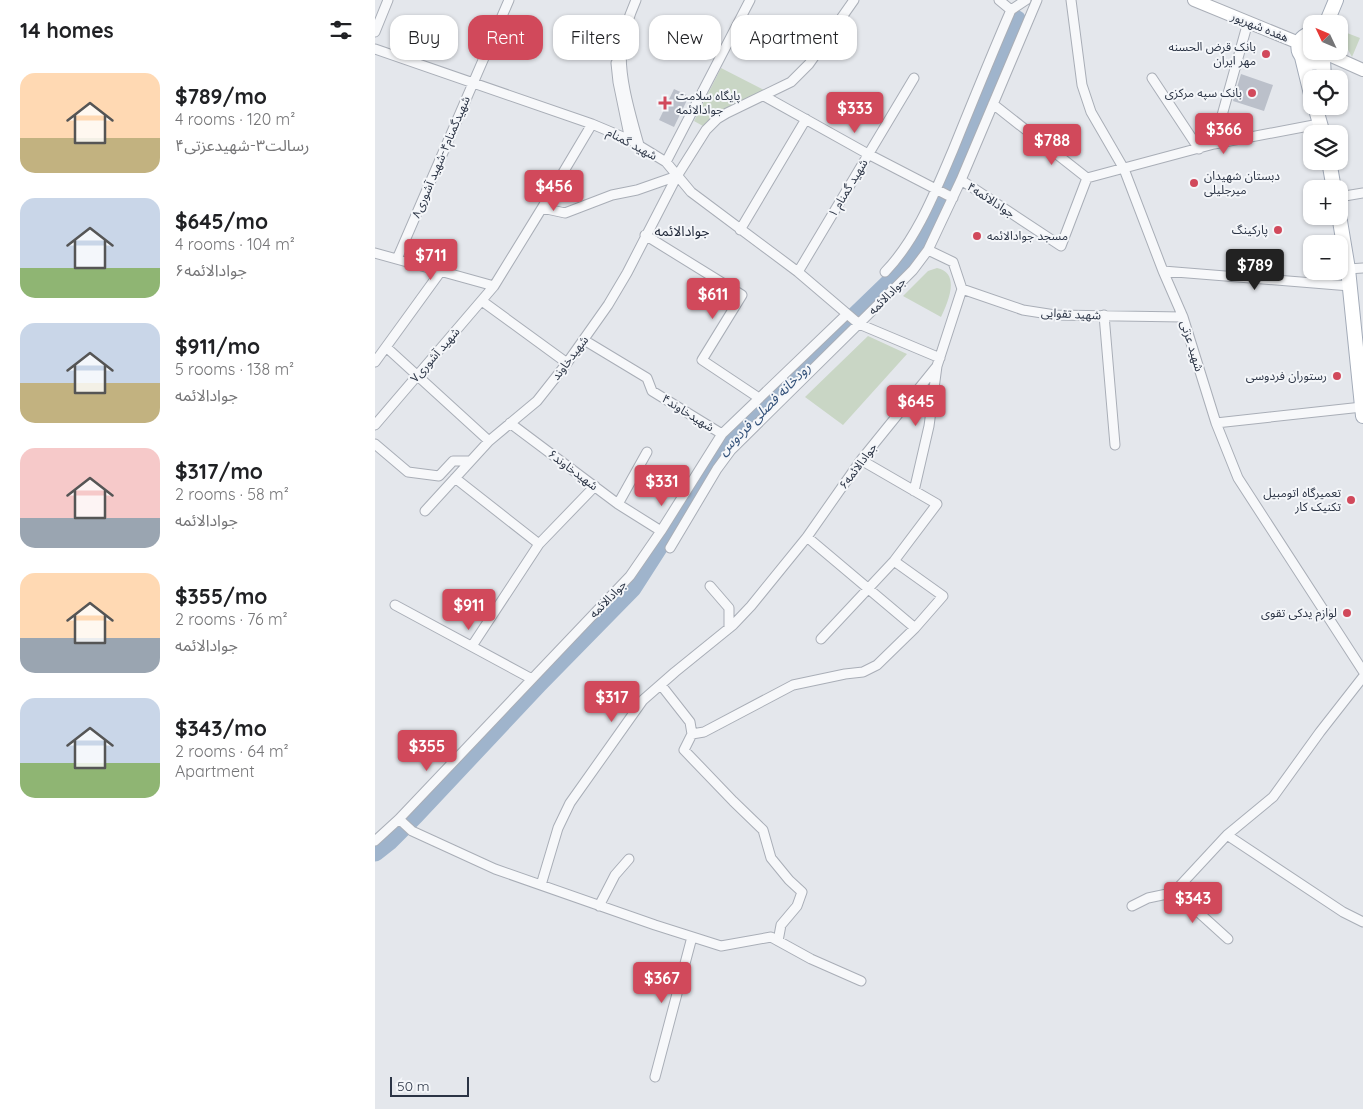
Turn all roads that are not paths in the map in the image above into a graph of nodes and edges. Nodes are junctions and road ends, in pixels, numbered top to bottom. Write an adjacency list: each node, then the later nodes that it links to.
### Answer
1 (388, 0): 16 (street)
2 (509, 0): 26 (street, شهیدگمنام۴-شهید آشوری۸)
3 (631, 0): 32 (street)
4 (636, 0): 34 (street)
5 (750, 0): 37 (street)
6 (854, 0): 27 (street, شهیدخاوند)
7 (999, 0): 13 (street)
8 (1026, 0): 13 (street)
9 (1037, 0): 28 (street, جوادالائمه)
10 (1071, 0): 38 (street, شهید عزتی)
11 (1194, 0): 15 (main road, هفده شهریور)
12 (1336, 0): 14 (main road)
13 (1011, 10): 42 (street, جوادالائمه)
14 (1330, 15)
15 (1248, 22): 19 (main road, هفده شهریور); 33 (street)
16 (375, 32)
17 (1303, 38): 19 (main road)
18 (375, 48): 26 (street, شهید گمنام)
19 (1301, 50): 20 (main road); 22 (main road)
20 (1303, 52)
21 (1338, 60): 23 (main road)
22 (1306, 70)
23 (1363, 70)
24 (914, 78): 36 (street, شهید گمنام ۱)
25 (1152, 78): 35 (street)
26 (473, 82): 30 (street, شهید گمنام); 51 (street, شهیدگمنام۴-شهید آشوری۸)
27 (764, 96): 29 (street); 39 (street, شهیدخاوند)
28 (993, 104): 40 (street); 41 (street, جوادالائمه)
29 (806, 119): 36 (street); 47 (street)
30 (593, 124): 32 (street, شهید گمنام); 46 (street, شهید آشوری۷)
31 (1303, 133): 33 (street)
32 (630, 140): 34 (street, شهید گمنام)
33 (1214, 144): 35 (street)
34 (639, 145): 37 (street, شهید گمنام)
35 (1199, 148): 38 (street)
36 (868, 154): 42 (street); 56 (street, شهید گمنام ۱)
37 (666, 162): 39 (street, شهید گمنام)
38 (1124, 169): 40 (street); 55 (street, شهید عزتی)
39 (677, 176): 46 (street); 47 (street, شهید گمنام); 48 (street, شهیدخاوند)
40 (1087, 178): 41 (street, جوادالائمه۴)
41 (961, 180): 45 (street, جوادالائمه)
42 (937, 190): 45 (street); 57 (street, جوادالائمه)
43 (1363, 193): 44 (street)
44 (1348, 196)
45 (953, 198): 49 (street, جوادالائمه)
46 (543, 208): 58 (street, شهید آشوری۷)
47 (740, 230): 56 (street, شهید گمنام)
48 (645, 235): 66 (street, شهیدخاوند); 72 (street)
49 (928, 250): 60 (street); 65 (street, جوادالائمه)
50 (375, 253): 51 (street)
51 (397, 259): 54 (street)
52 (1363, 268): 53 (street)
53 (1348, 269): 59 (main road)
54 (441, 271): 58 (street); 67 (street)
55 (1163, 271): 59 (street); 64 (street, شهید عزتی)
56 (798, 272): 62 (street, شهید گمنام)
57 (885, 272)
58 (494, 286): 61 (street, شهید آشوری۷)
59 (1350, 286): 73 (main road)
60 (962, 289): 63 (street, شهید تقوایی); 69 (street, جوادالائمه۶)
61 (481, 301): 70 (street); 71 (street, شهید آشوری۷)
62 (847, 314): 65 (street, شهید گمنام); 72 (street, جوادالائمه)
63 (1104, 316): 64 (street, شهید تقوایی); 80 (street)
64 (1183, 317): 75 (street, شهید عزتی)
65 (859, 324): 69 (street, شهید گمنام); 92 (street, جوادالائمه)
66 (584, 340): 70 (street, شهیدخاوند); 77 (street, شهیدخاوند۴)
67 (386, 348): 68 (street); 71 (street)
68 (375, 362)
69 (938, 362): 82 (street, جوادالائمه۶); 86 (street)
70 (567, 363): 74 (street, شهیدخاوند)
71 (417, 376): 76 (street, شهید آشوری۷); 78 (street)
72 (759, 398): 77 (street, جوادالائمه)
73 (1363, 412): 75 (street)
74 (510, 423): 78 (street, شهیدخاوند); 85 (street, شهیدخاوند۶)
75 (1216, 423): 101 (street, شهید عزتی)
76 (375, 425)
77 (722, 434): 89 (street, جوادالائمه)
78 (489, 441): 83 (street, شهیدخاوند)
79 (375, 444): 83 (street)
80 (1115, 445)
81 (647, 452): 87 (street)
82 (861, 460): 86 (street); 90 (street, جوادالائمه۶)
83 (470, 461): 84 (street, شهیدخاوند)
84 (455, 478): 88 (street, شهیدخاوند); 91 (street)
85 (595, 486): 87 (street, شهیدخاوند۶); 91 (street)
86 (914, 491): 93 (street)
87 (618, 504): 89 (street, شهیدخاوند۶)
88 (425, 511)
89 (661, 532): 103 (street, جوادالائمه)
90 (807, 537): 95 (street); 97 (street, جوادالائمه۶)
91 (539, 544): 100 (street)
92 (670, 548)
93 (894, 561): 95 (street); 98 (street)
94 (710, 586): 97 (street)
95 (869, 588): 98 (street); 99 (street)
96 (395, 605): 100 (street)
97 (729, 628): 104 (street, جوادالائمه۶)
98 (915, 628): 105 (street)
99 (821, 639)
100 (472, 646): 103 (street)
101 (1363, 671)
102 (1363, 677): 107 (street)
103 (532, 679): 106 (street, جوادالائمه)
104 (661, 684): 105 (street); 110 (street, جوادالائمه۶)
105 (692, 734): 117 (street)
106 (399, 819): 108 (street, جوادالائمه); 110 (street)
107 (1227, 835): 111 (street); 114 (street)
108 (375, 841)
109 (629, 859): 112 (street)
110 (541, 885): 112 (street)
111 (1175, 891): 113 (street); 116 (street)
112 (599, 906): 115 (street)
113 (1132, 906)
114 (1363, 922)
115 (692, 937): 117 (street); 119 (street)
116 (1228, 939)
117 (778, 941): 118 (street)
118 (861, 981)
119 (655, 1077)

